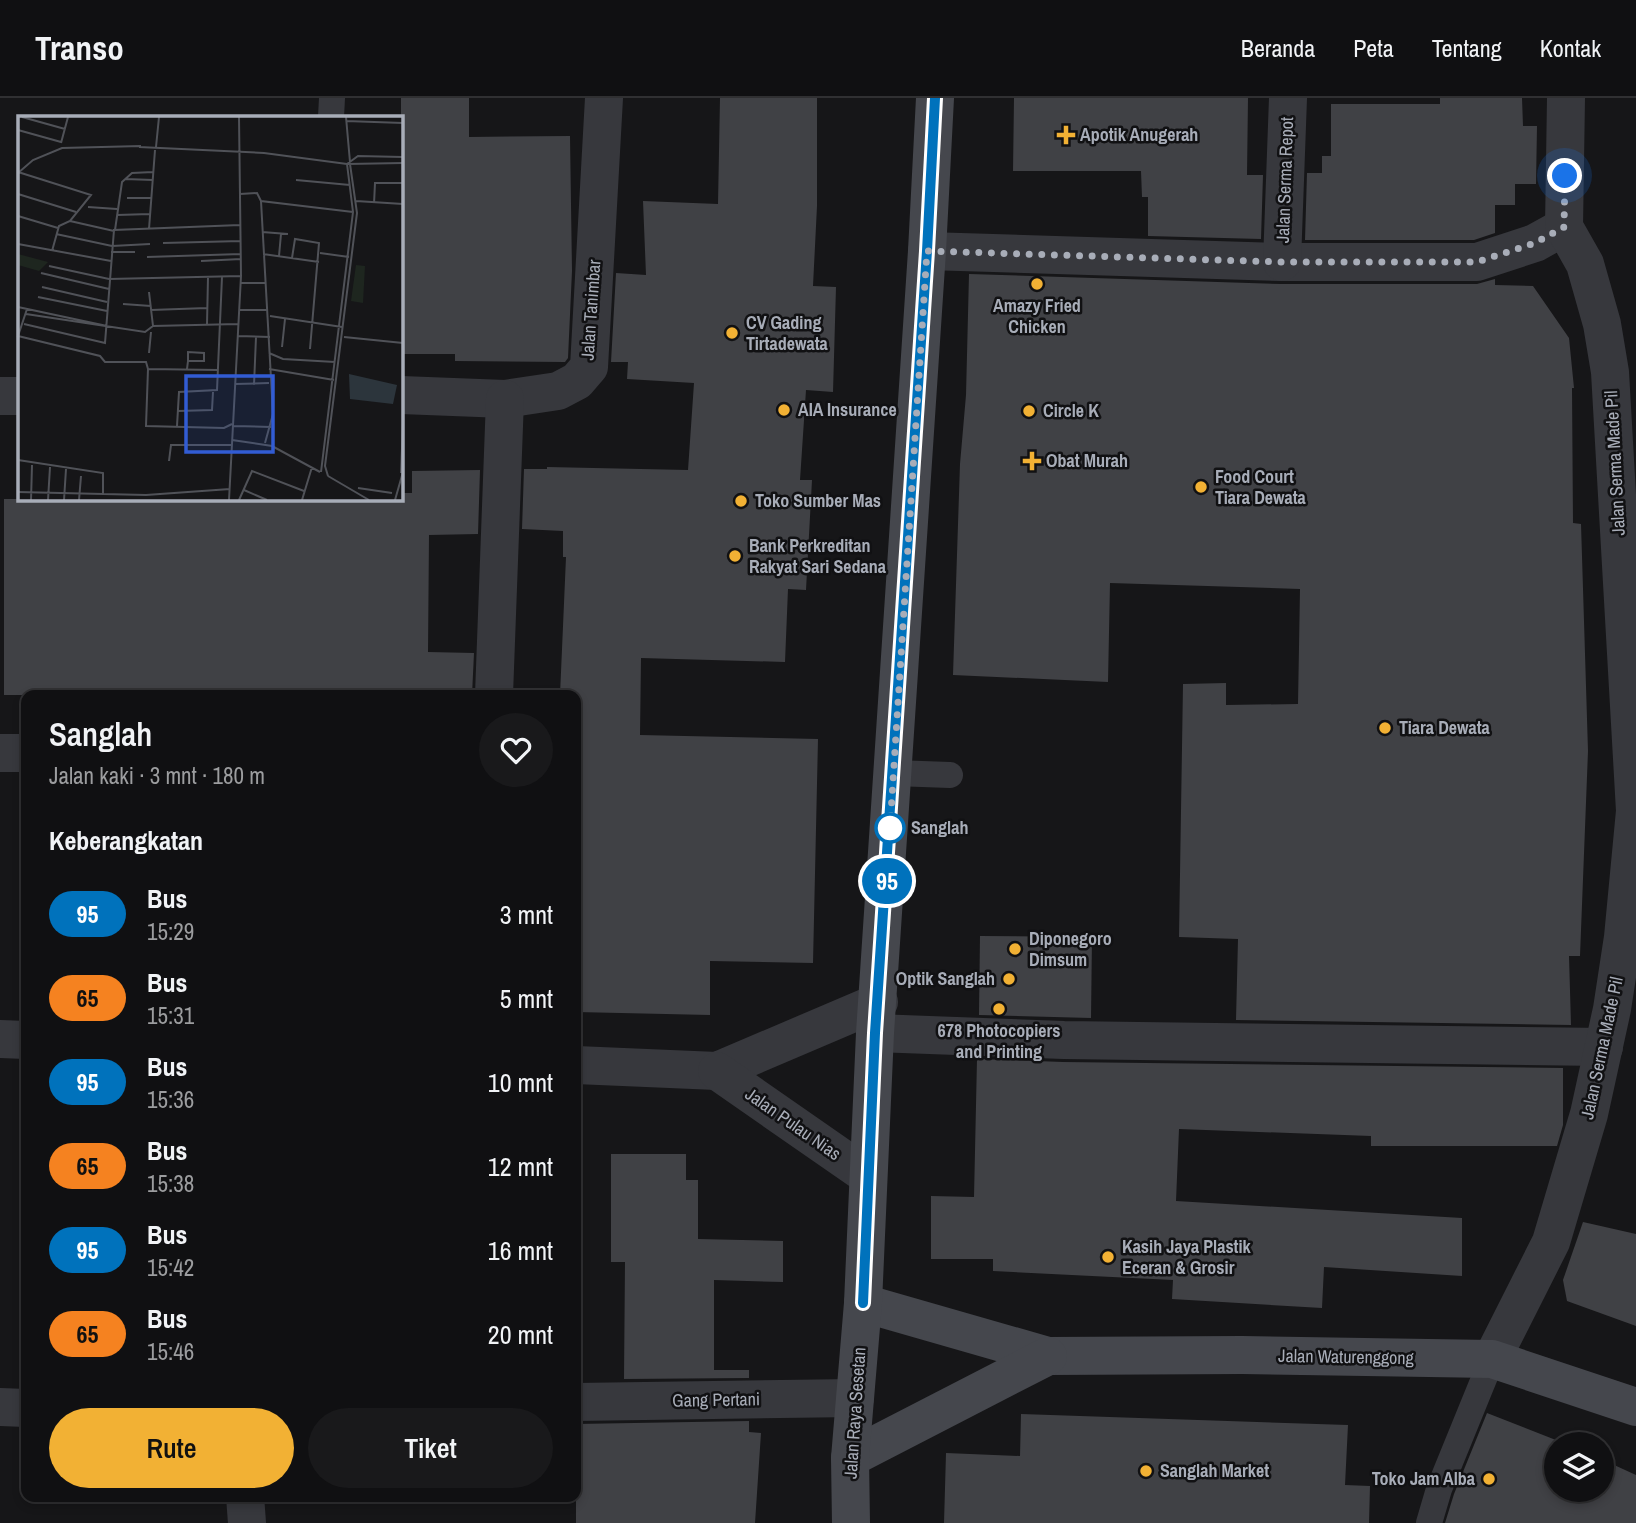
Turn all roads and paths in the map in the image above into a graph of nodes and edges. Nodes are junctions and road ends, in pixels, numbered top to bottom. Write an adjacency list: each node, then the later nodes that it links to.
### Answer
1 (332, 98): 6 (lane)
2 (604, 98): 14 (street, Jalan Tanimbar)
3 (935, 98): 8 (main road, Jalan Raya Sesetan)
4 (1288, 98): 9 (street, Jalan Serma Repot)
5 (1566, 98): 7 (street)
6 (331, 116)
7 (1564, 227): 9 (street); 10 (street, Jalan Serma Made Pil)
8 (927, 251): 9 (street); 18 (main road, Jalan Raya Sesetan)
9 (1282, 262)
10 (1623, 374): 20 (street, Jalan Serma Made Pil)
11 (402, 395): 14 (street, Jalan Tanimbar)
12 (0, 396): 13 (street)
13 (18, 396)
14 (505, 400): 15 (street)
15 (494, 690)
16 (0, 753): 17 (street)
17 (21, 753)
18 (894, 773): 19 (lane); 21 (main road, Jalan Raya Sesetan)
19 (950, 775)
20 (1629, 939): 24 (street, Jalan Serma Made Pil)
21 (877, 1018): 24 (street); 26 (street, Jalan Pulau Nias); 27 (main road, Jalan Raya Sesetan)
22 (0, 1039): 23 (street)
23 (21, 1040)
24 (1604, 1047): 30 (street, Jalan Serma Made Pil)
25 (581, 1065): 26 (street, Jalan Pulau Nias)
26 (718, 1071): 27 (street, Jalan Pulau Nias)
27 (868, 1176): 28 (main road, Jalan Raya Sesetan)
28 (863, 1303): 29 (main road, Jalan Waturenggong); 31 (main road, Jalan Raya Sesetan)
29 (1048, 1356): 30 (main road, Jalan Waturenggong); 36 (main road, Jalan Waturenggong)
30 (1492, 1359): 34 (main road, Jalan Waturenggong); 40 (lane)
31 (855, 1398): 32 (street, Gang Pertani); 36 (main road, Jalan Raya Sesetan)
32 (581, 1402)
33 (0, 1407): 35 (street)
34 (1636, 1407)
35 (21, 1408)
36 (850, 1458): 39 (main road, Jalan Raya Sesetan)
37 (245, 1502): 38 (street)
38 (247, 1523)
39 (851, 1523)
40 (1429, 1523)

